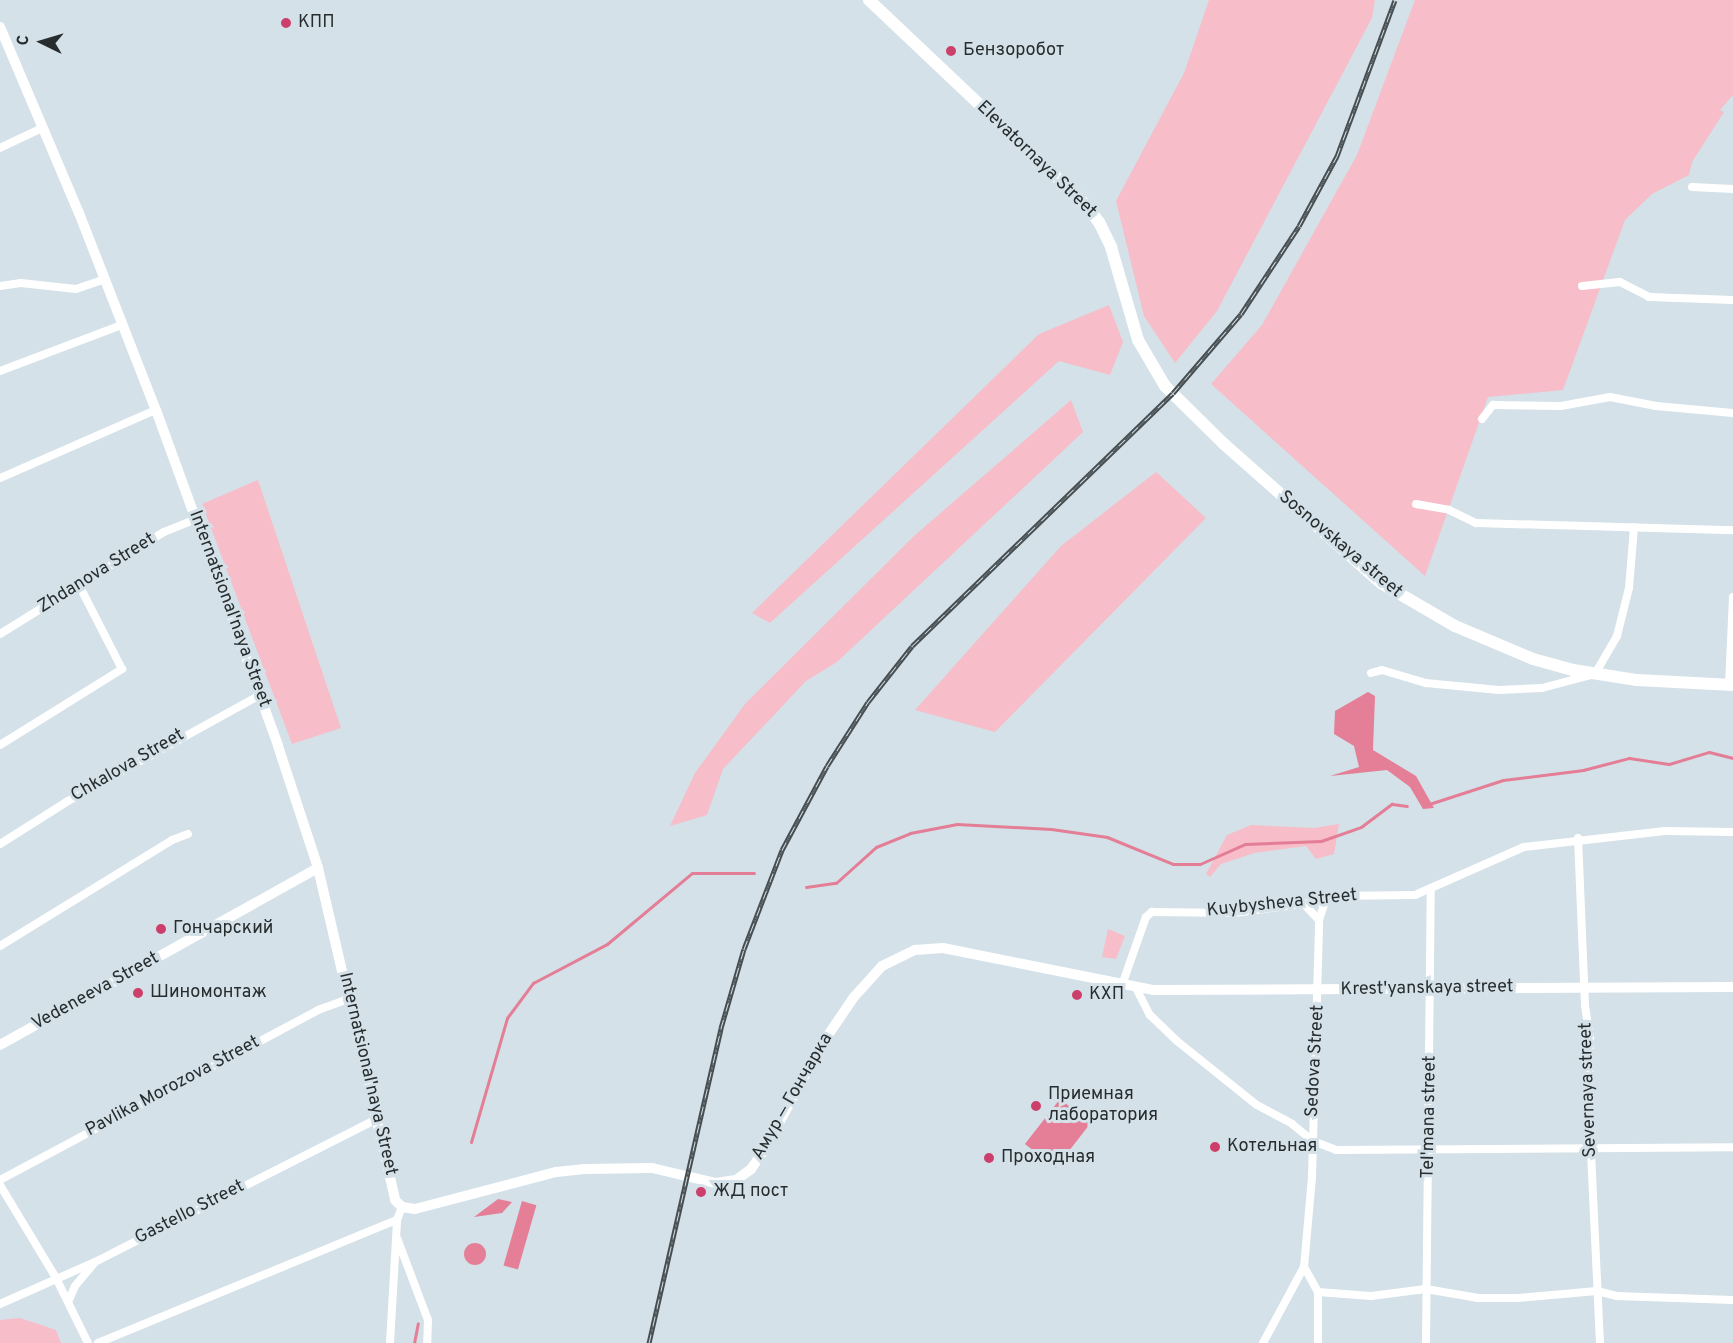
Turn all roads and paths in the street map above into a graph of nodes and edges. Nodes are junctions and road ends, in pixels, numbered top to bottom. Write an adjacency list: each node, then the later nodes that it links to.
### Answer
1 (868, 0): 13 (main road, Elevatornaya Street)
2 (1, 32): 3 (street, Internatsional'naya Street)
3 (42, 128): 4 (street); 7 (street, Internatsional'naya Street)
4 (0, 148)
5 (1692, 187): 6 (street)
6 (1733, 189)
7 (105, 279): 8 (street); 11 (street, Internatsional'naya Street)
8 (0, 286)
9 (1582, 286): 10 (street)
10 (1733, 300)
11 (122, 326): 12 (street); 14 (street, Internatsional'naya Street)
12 (0, 370)
13 (1175, 396): 26 (main road, Sosnovskaya street)
14 (156, 410): 17 (street); 19 (street, Internatsional'naya Street)
15 (1733, 413): 16 (street)
16 (1482, 418)
17 (0, 478)
18 (1416, 504): 20 (street)
19 (197, 519): 22 (street, Zhdanova Street); 28 (street, Internatsional'naya Street)
20 (1634, 527): 21 (street); 26 (street)
21 (1733, 530)
22 (79, 585): 24 (street, Zhdanova Street); 29 (street)
23 (1733, 597): 27 (street)
24 (0, 634)
25 (1371, 673): 26 (street, Sosnovskaya street)
26 (1595, 675): 27 (main road, Sosnovskaya street)
27 (1731, 685)
28 (260, 695): 34 (street, Chkalova Street); 36 (street, Internatsional'naya Street)
29 (0, 744)
30 (1733, 832): 32 (street, Kuybysheva Street)
31 (188, 834): 41 (street)
32 (1578, 838): 33 (street, Kuybysheva Street); 35 (street, Severnaya street)
33 (1565, 840): 35 (street); 37 (street, Kuybysheva Street)
34 (0, 844)
35 (1579, 857): 43 (street, Severnaya street)
36 (318, 868): 48 (street, Internatsional'naya Street); 49 (street, Vedeneeva Street)
37 (1431, 891): 38 (street, Kuybysheva Street); 46 (street, Tel'mana street)
38 (1325, 901): 39 (street, Kuybysheva Street); 40 (street, Sedova Street)
39 (1303, 903): 40 (street); 42 (street, Kuybysheva Street)
40 (1319, 920): 47 (street, Sedova Street)
41 (0, 946)
42 (1122, 985): 45 (street, Krest'yanskaya street); 57 (street, Амур — Гончарка)
43 (1585, 987): 44 (street, Krest'yanskaya street); 46 (street, Krest'yanskaya street); 53 (street, Severnaya street)
44 (1733, 987)
45 (1136, 988): 47 (street, Krest'yanskaya street); 51 (street)
46 (1430, 988): 47 (street, Krest'yanskaya street); 54 (street, Tel'mana street)
47 (1319, 990): 51 (street, Sedova Street)
48 (350, 999): 50 (street, Internatsional'naya Street); 55 (street, Pavlika Morozova Street)
49 (0, 1045)
50 (379, 1118): 57 (street, Internatsional'naya Street); 60 (street, Gastello Street)
51 (1313, 1141): 54 (street); 61 (street, Sedova Street)
52 (1733, 1147): 53 (street)
53 (1591, 1149): 54 (street); 64 (street, Severnaya street)
54 (1429, 1152): 63 (street, Tel'mana street)
55 (0, 1180)
56 (0, 1185): 62 (street)
57 (402, 1207): 58 (street)
58 (397, 1220): 59 (street); 70 (street)
59 (396, 1235): 71 (street); 72 (street)
60 (95, 1262): 62 (street, Gastello Street); 67 (street)
61 (1304, 1267): 65 (street); 73 (street)
62 (57, 1278): 67 (street); 68 (street, Gastello Street)
63 (1425, 1289): 64 (street); 65 (street); 75 (street, Tel'mana street)
64 (1597, 1291): 66 (street); 76 (street, Severnaya street)
65 (1317, 1292): 74 (street)
66 (1733, 1300)
67 (68, 1302): 69 (street)
68 (0, 1304)
69 (88, 1343)
70 (98, 1343)
71 (390, 1343)
72 (427, 1343)
73 (1263, 1343)
74 (1318, 1343)
75 (1426, 1343)
76 (1600, 1343)

